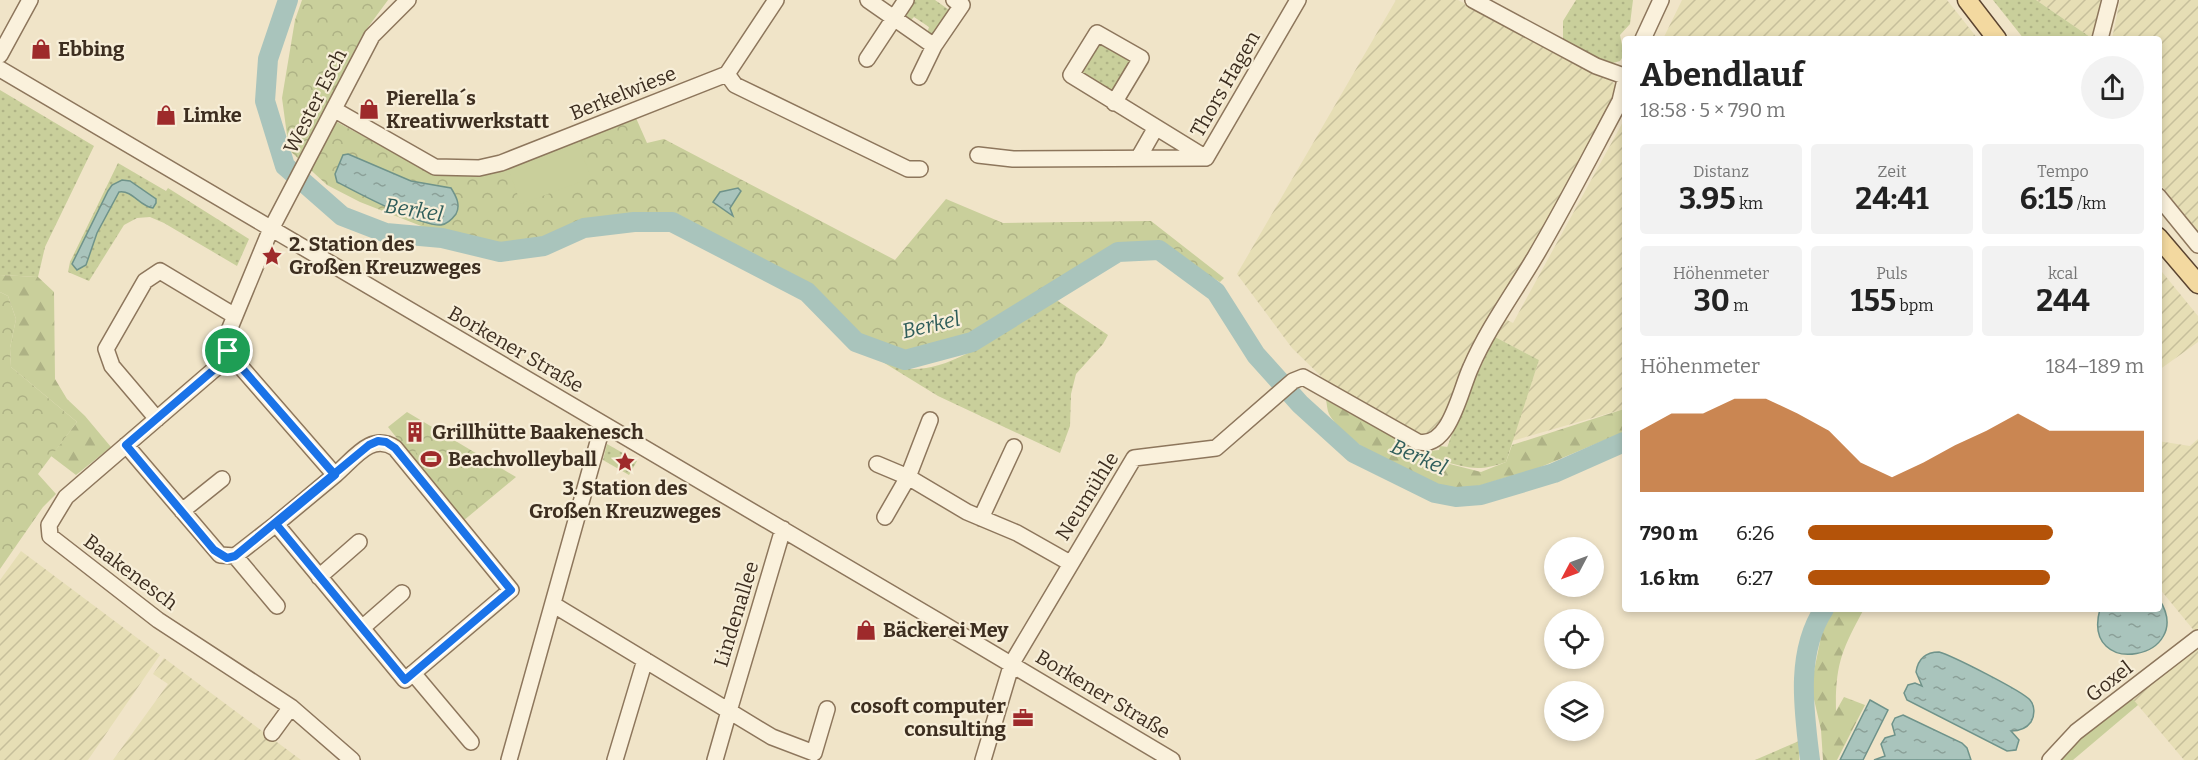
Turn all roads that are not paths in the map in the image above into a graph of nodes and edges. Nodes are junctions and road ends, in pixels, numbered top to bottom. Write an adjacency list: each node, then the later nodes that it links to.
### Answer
1 (30, 0): 17 (street)
2 (408, 0): 25 (street, Wester Esch)
3 (776, 0): 20 (street)
4 (868, 0): 12 (street)
5 (906, 0): 12 (street)
6 (954, 0): 16 (street)
7 (1298, 0): 29 (street, Thors Hagen)
8 (1473, 0): 21 (street)
9 (1661, 0): 13 (street)
10 (1967, 0): 14 (main road)
11 (2110, 0): 15 (street)
12 (894, 18): 16 (street); 18 (street)
13 (1644, 36)
14 (1995, 36)
15 (2101, 36)
16 (934, 46): 22 (street)
17 (0, 55)
18 (867, 59)
19 (0, 69): 32 (street, Borkener Straße)
20 (726, 74): 25 (street, Berkelwiese); 30 (street)
21 (1622, 75)
22 (919, 77)
23 (1622, 92): 54 (street, Neumühle)
24 (1114, 103): 24 (street, Thors Hagen); 26 (street, Thors Hagen)
25 (335, 110): 32 (street, Wester Esch)
26 (1155, 129): 28 (street); 29 (street, Thors Hagen)
27 (978, 155): 28 (street, Thors Hagen)
28 (1139, 157): 29 (street, Thors Hagen)
29 (1206, 158)
30 (920, 169)
31 (2162, 201): 34 (street)
32 (270, 231): 36 (street); 40 (street, Borkener Straße)
33 (2162, 242): 35 (main road)
34 (2198, 244)
35 (2198, 284)
36 (235, 316): 37 (street); 38 (street)
37 (228, 357): 38 (street, Baakenesch); 44 (street)
38 (157, 419): 41 (street, Baakenesch)
39 (930, 420): 45 (street)
40 (603, 424): 51 (street, Borkener Straße); 57 (street)
41 (126, 445): 47 (street); 64 (street, Baakenesch)
42 (1014, 447): 49 (street)
43 (877, 464): 45 (street)
44 (335, 475): 50 (street); 63 (street)
45 (908, 477): 48 (street); 49 (street)
46 (222, 479): 47 (street)
47 (182, 511): 53 (street)
48 (885, 517)
49 (981, 518): 54 (street)
50 (276, 524): 53 (street); 55 (street)
51 (783, 529): 62 (street, Borkener Straße); 66 (street, Lindenallee)
52 (359, 542): 55 (street)
53 (235, 556): 58 (street)
54 (1070, 563): 62 (street, Neumühle)
55 (319, 577): 59 (street)
56 (402, 593): 59 (street)
57 (554, 605): 61 (street); 71 (street)
58 (277, 606)
59 (362, 628): 63 (street)
60 (2198, 638): 76 (street, Goxel)
61 (645, 660): 66 (street); 72 (street)
62 (1012, 663): 74 (street, Borkener Straße); 75 (street, Borkener Straße)
63 (413, 673): 68 (street)
64 (291, 707): 67 (street); 70 (street, Baakenesch)
65 (827, 709): 69 (street)
66 (729, 711): 69 (street); 73 (street, Lindenallee)
67 (272, 733)
68 (471, 742)
69 (816, 757)
70 (352, 760)
71 (509, 760)
72 (615, 760)
73 (716, 760)
74 (983, 760)
75 (1172, 760)
76 (2050, 760)

